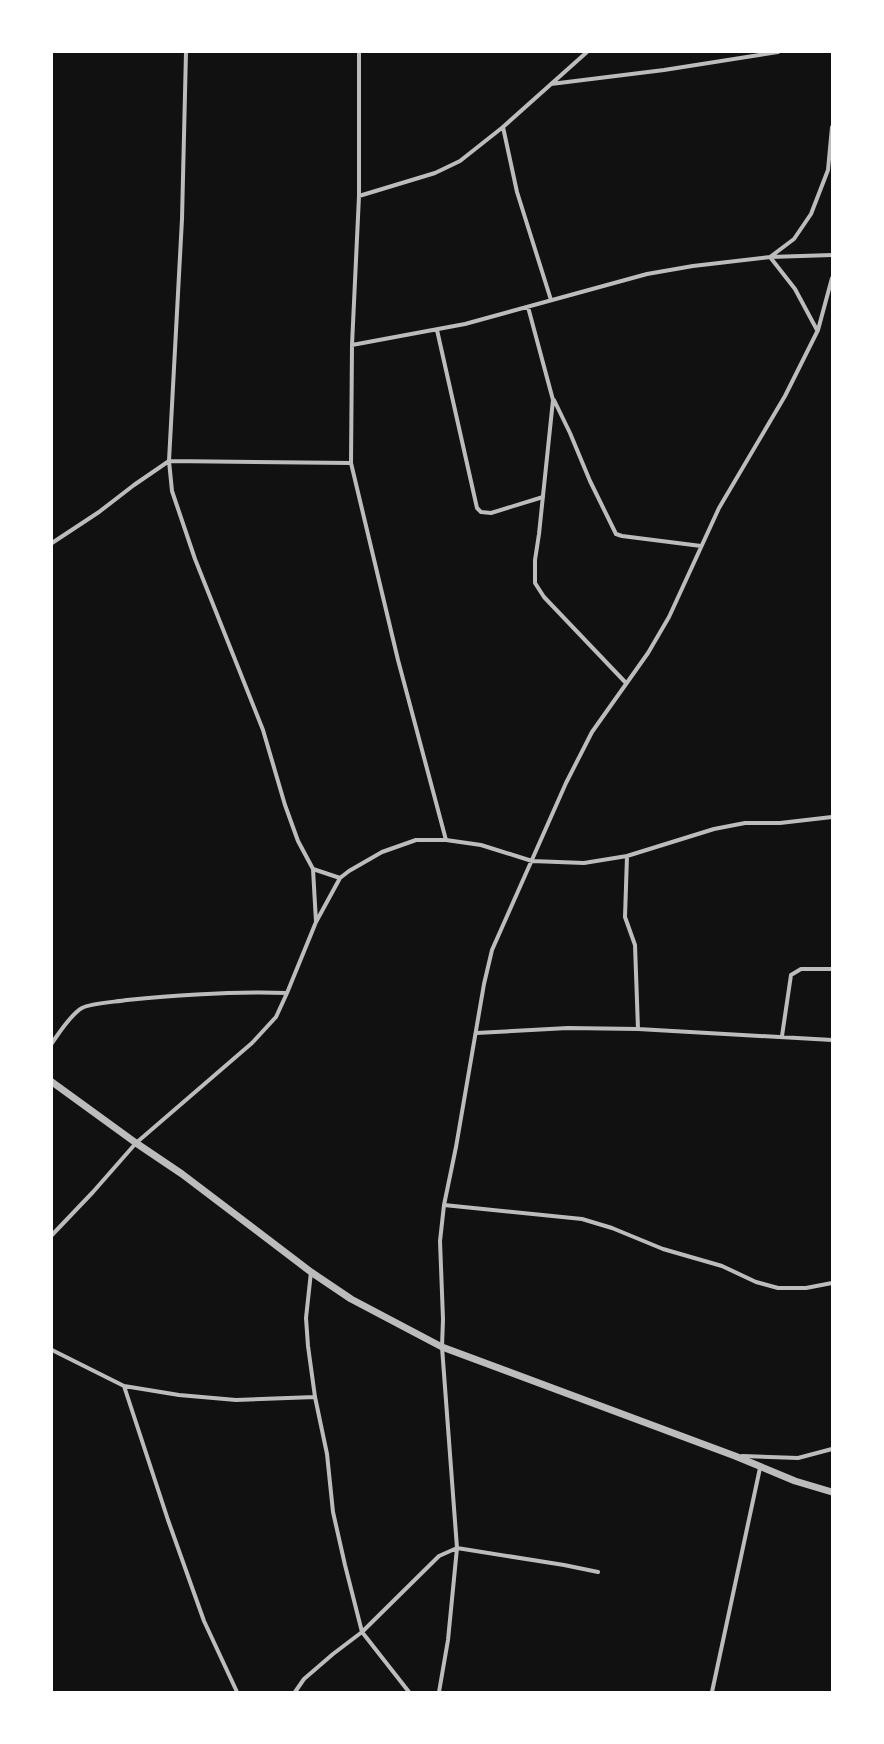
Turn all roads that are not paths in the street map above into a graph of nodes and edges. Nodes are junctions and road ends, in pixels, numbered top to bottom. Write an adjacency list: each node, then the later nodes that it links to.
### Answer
1 (186, 52): 18 (street)
2 (359, 52): 8 (street)
3 (587, 52): 5 (street)
4 (778, 52): 5 (street)
5 (551, 84): 6 (street)
6 (503, 127): 8 (street); 12 (street)
7 (832, 127): 10 (street)
8 (359, 196): 16 (street)
9 (832, 255): 10 (street)
10 (770, 257): 12 (street); 15 (street)
11 (832, 278): 15 (street)
12 (551, 300): 13 (street)
13 (528, 307): 14 (street); 17 (street)
14 (437, 330): 16 (street); 20 (street)
15 (818, 330): 22 (street)
16 (352, 346): 19 (street)
17 (553, 400): 20 (street); 22 (street)
18 (169, 461): 19 (street); 21 (street); 28 (street)
19 (351, 463): 25 (street)
20 (543, 497): 23 (street)
21 (52, 543)
22 (701, 546): 23 (street)
23 (626, 683): 27 (street)
24 (832, 817): 26 (street)
25 (446, 840): 27 (street); 29 (street)
26 (627, 856): 27 (street); 33 (street)
27 (532, 861): 34 (street)
28 (312, 869): 29 (street); 30 (street)
29 (340, 878): 30 (street)
30 (316, 922): 32 (street)
31 (832, 969): 35 (street)
32 (287, 992): 37 (street); 39 (street)
33 (638, 1029): 34 (street); 35 (street)
34 (476, 1033): 40 (street)
35 (782, 1036): 36 (street)
36 (832, 1040)
37 (52, 1043)
38 (52, 1082): 39 (street)
39 (136, 1143): 41 (street); 42 (street)
40 (444, 1205): 43 (street); 44 (street)
41 (52, 1235)
42 (311, 1272): 44 (street); 47 (street)
43 (832, 1283)
44 (442, 1347): 49 (street); 52 (street)
45 (52, 1350): 46 (street)
46 (124, 1386): 47 (street); 55 (street)
47 (315, 1397): 54 (street)
48 (832, 1449): 49 (street)
49 (734, 1456): 50 (street)
50 (760, 1468): 51 (street); 59 (street)
51 (832, 1492)
52 (457, 1548): 53 (street); 54 (street); 58 (street)
53 (598, 1572)
54 (362, 1632): 56 (street); 57 (street)
55 (237, 1692)
56 (295, 1692)
57 (409, 1692)
58 (439, 1692)
59 (712, 1692)

